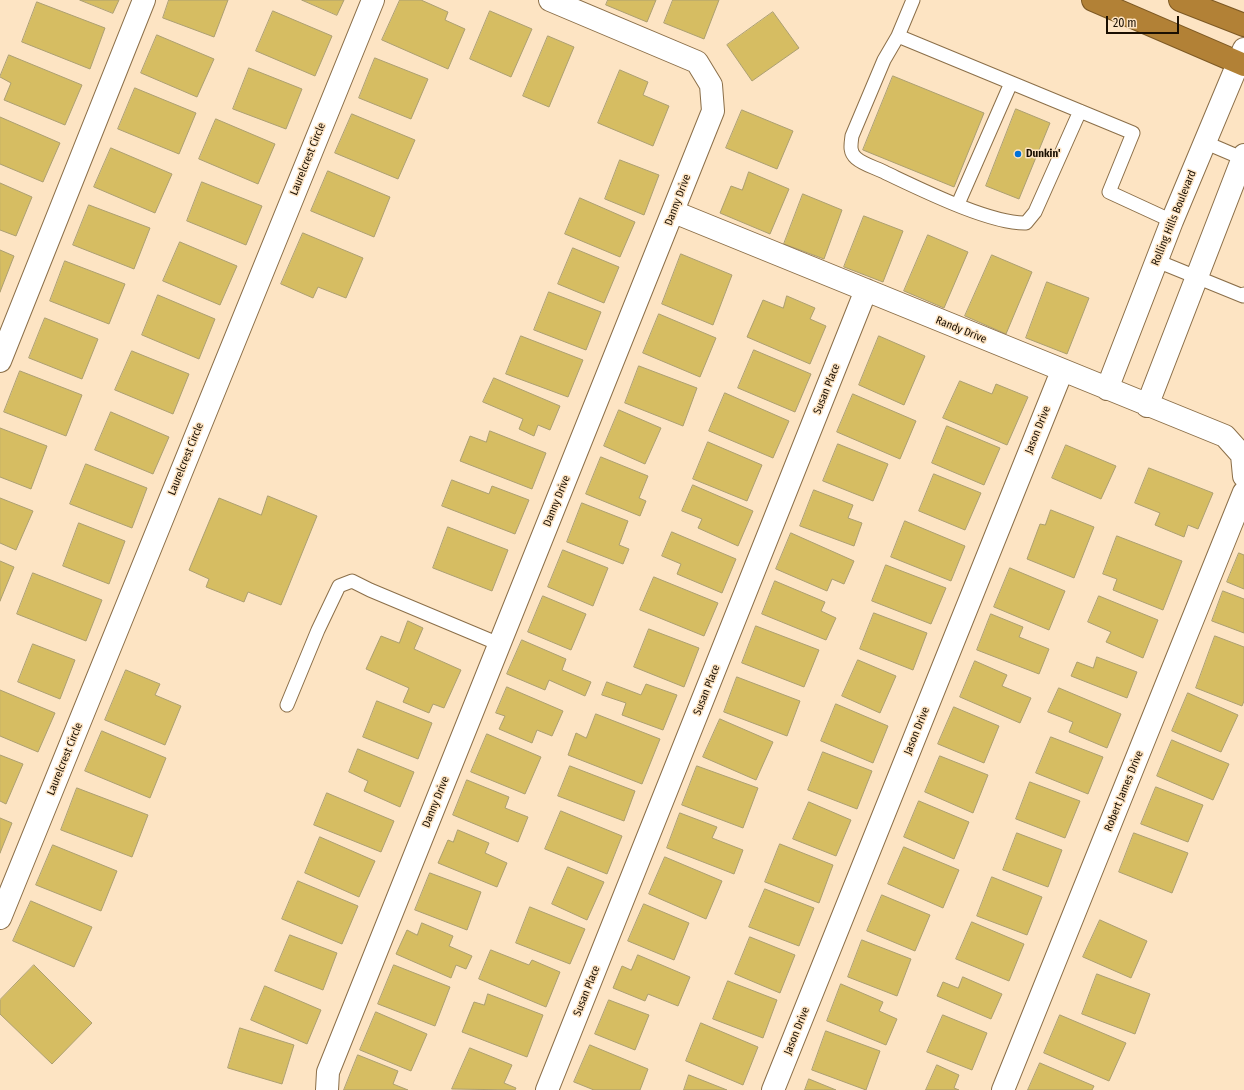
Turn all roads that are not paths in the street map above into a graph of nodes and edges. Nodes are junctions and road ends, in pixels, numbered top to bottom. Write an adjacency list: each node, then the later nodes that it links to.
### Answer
1 (144, 0): 21 (street)
2 (373, 0): 29 (street, Laurelcrest Circle)
3 (550, 0): 15 (street, Danny Drive)
4 (913, 0): 8 (lane)
5 (1093, 0): 9 (highway)
6 (1180, 0): 7 (highway)
7 (1244, 25)
8 (898, 36): 10 (lane); 14 (lane)
9 (1242, 58): 12 (street, Rolling Hills Boulevard)
10 (1011, 83): 11 (lane); 14 (lane)
11 (1080, 111): 14 (lane); 16 (lane)
12 (1204, 142): 13 (lane); 16 (street, Rolling Hills Boulevard)
13 (1244, 157): 18 (street)
14 (958, 204)
15 (674, 212): 19 (street, Randy Drive); 27 (street, Danny Drive)
16 (1172, 221): 17 (street, Rolling Hills Boulevard)
17 (1157, 261): 18 (lane); 23 (street, Rolling Hills Boulevard)
18 (1197, 277): 20 (lane); 24 (street)
19 (866, 290): 22 (street, Randy Drive); 31 (street, Susan Place)
20 (1244, 294)
21 (0, 361)
22 (1062, 371): 23 (street, Randy Drive); 32 (street, Jason Drive)
23 (1107, 389): 24 (street, Randy Drive)
24 (1147, 406): 25 (street, Randy Drive)
25 (1244, 476)
26 (1244, 492): 33 (street, Robert James Drive)
27 (499, 644): 28 (lane); 30 (street, Danny Drive)
28 (287, 705)
29 (0, 918)
30 (328, 1090)
31 (547, 1090)
32 (773, 1090)
33 (1003, 1090)

